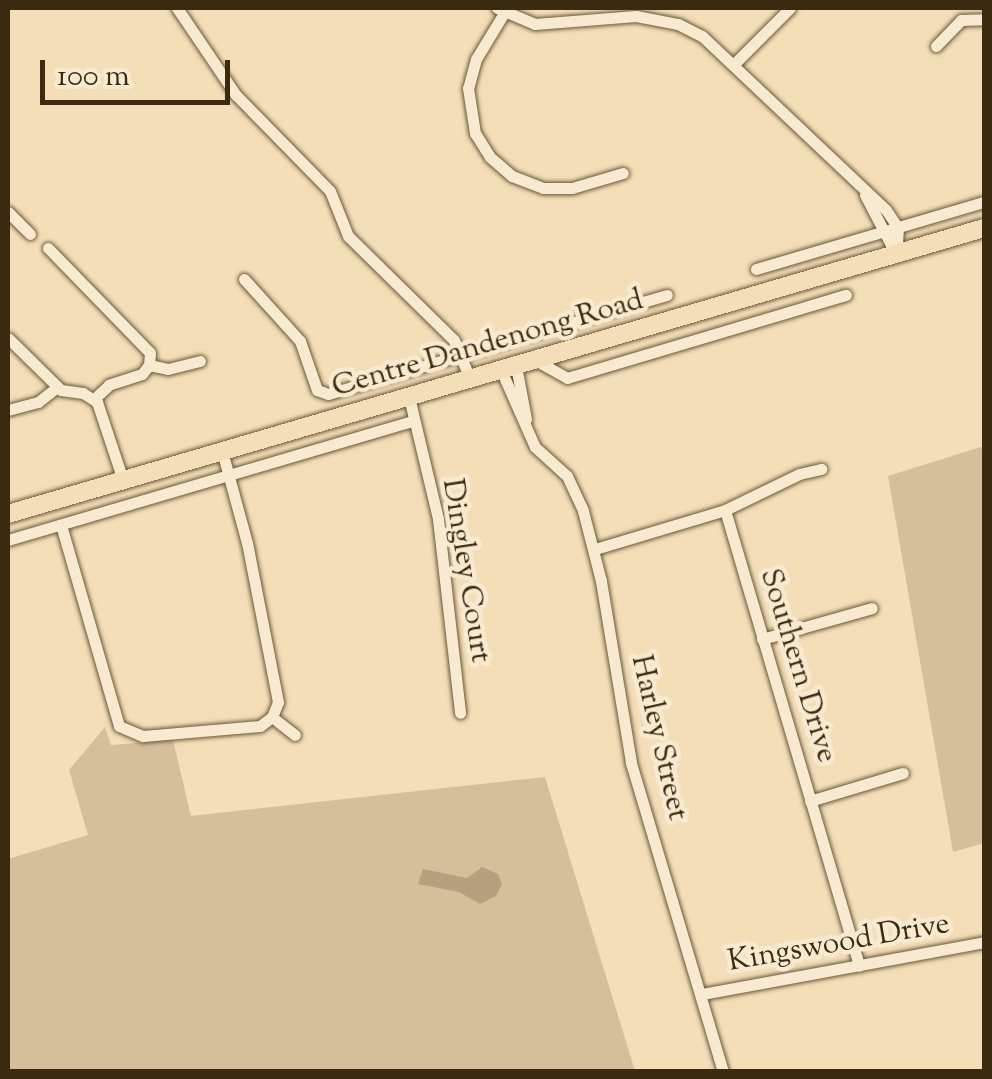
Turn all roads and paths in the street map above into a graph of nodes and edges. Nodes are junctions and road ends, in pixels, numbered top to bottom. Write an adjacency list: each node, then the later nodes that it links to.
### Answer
1 (195, 8): 4 (street)
2 (790, 8): 8 (street)
3 (501, 10): 5 (street); 9 (street)
4 (181, 12): 26 (street)
5 (616, 13): 8 (street)
6 (984, 19): 7 (street)
7 (936, 46)
8 (734, 64): 10 (street)
9 (623, 173)
10 (863, 192): 13 (street); 15 (street)
11 (984, 202): 13 (street)
12 (8, 212): 16 (street)
13 (898, 228): 15 (street); 18 (street)
14 (984, 228): 18 (main road, Centre Dandenong Road)
15 (883, 232): 18 (street); 19 (street)
16 (30, 234)
17 (48, 248): 29 (street)
18 (896, 254): 20 (main road, Centre Dandenong Road)
19 (756, 269)
20 (815, 278): 24 (street); 27 (main road, Centre Dandenong Road)
21 (244, 279): 26 (street, Centre Dandenong Road)
22 (667, 295): 26 (street, Centre Dandenong Road)
23 (846, 296): 24 (street)
24 (822, 302): 27 (street)
25 (8, 338): 32 (street)
26 (463, 355): 31 (street)
27 (534, 360): 30 (main road, Centre Dandenong Road)
28 (200, 362): 29 (street)
29 (149, 365): 33 (street)
30 (508, 368): 31 (main road, Centre Dandenong Road); 45 (street, Harley Street)
31 (470, 379): 34 (main road, Centre Dandenong Road)
32 (57, 387): 33 (street); 35 (street)
33 (94, 398): 40 (street)
34 (401, 400): 36 (street, Dingley Court); 37 (main road, Centre Dandenong Road)
35 (8, 410)
36 (409, 422): 39 (street, Centre Dandenong Road); 48 (street, Dingley Court)
37 (222, 452): 39 (street); 40 (main road, Centre Dandenong Road)
38 (821, 468): 41 (street)
39 (228, 476): 43 (street, Centre Dandenong Road); 49 (street)
40 (123, 480): 42 (main road, Centre Dandenong Road)
41 (725, 510): 45 (street); 47 (street, Southern Drive)
42 (8, 514)
43 (61, 525): 44 (street, Centre Dandenong Road); 49 (street)
44 (8, 540)
45 (595, 548): 55 (street, Harley Street)
46 (872, 608): 47 (street)
47 (762, 639): 52 (street, Southern Drive)
48 (460, 713)
49 (272, 718): 50 (street)
50 (295, 735)
51 (904, 774): 52 (street)
52 (810, 800): 54 (street, Southern Drive)
53 (984, 942): 54 (street, Kingswood Drive)
54 (859, 966): 55 (street, Kingswood Drive)
55 (702, 994): 56 (street, Harley Street)
56 (723, 1072)

